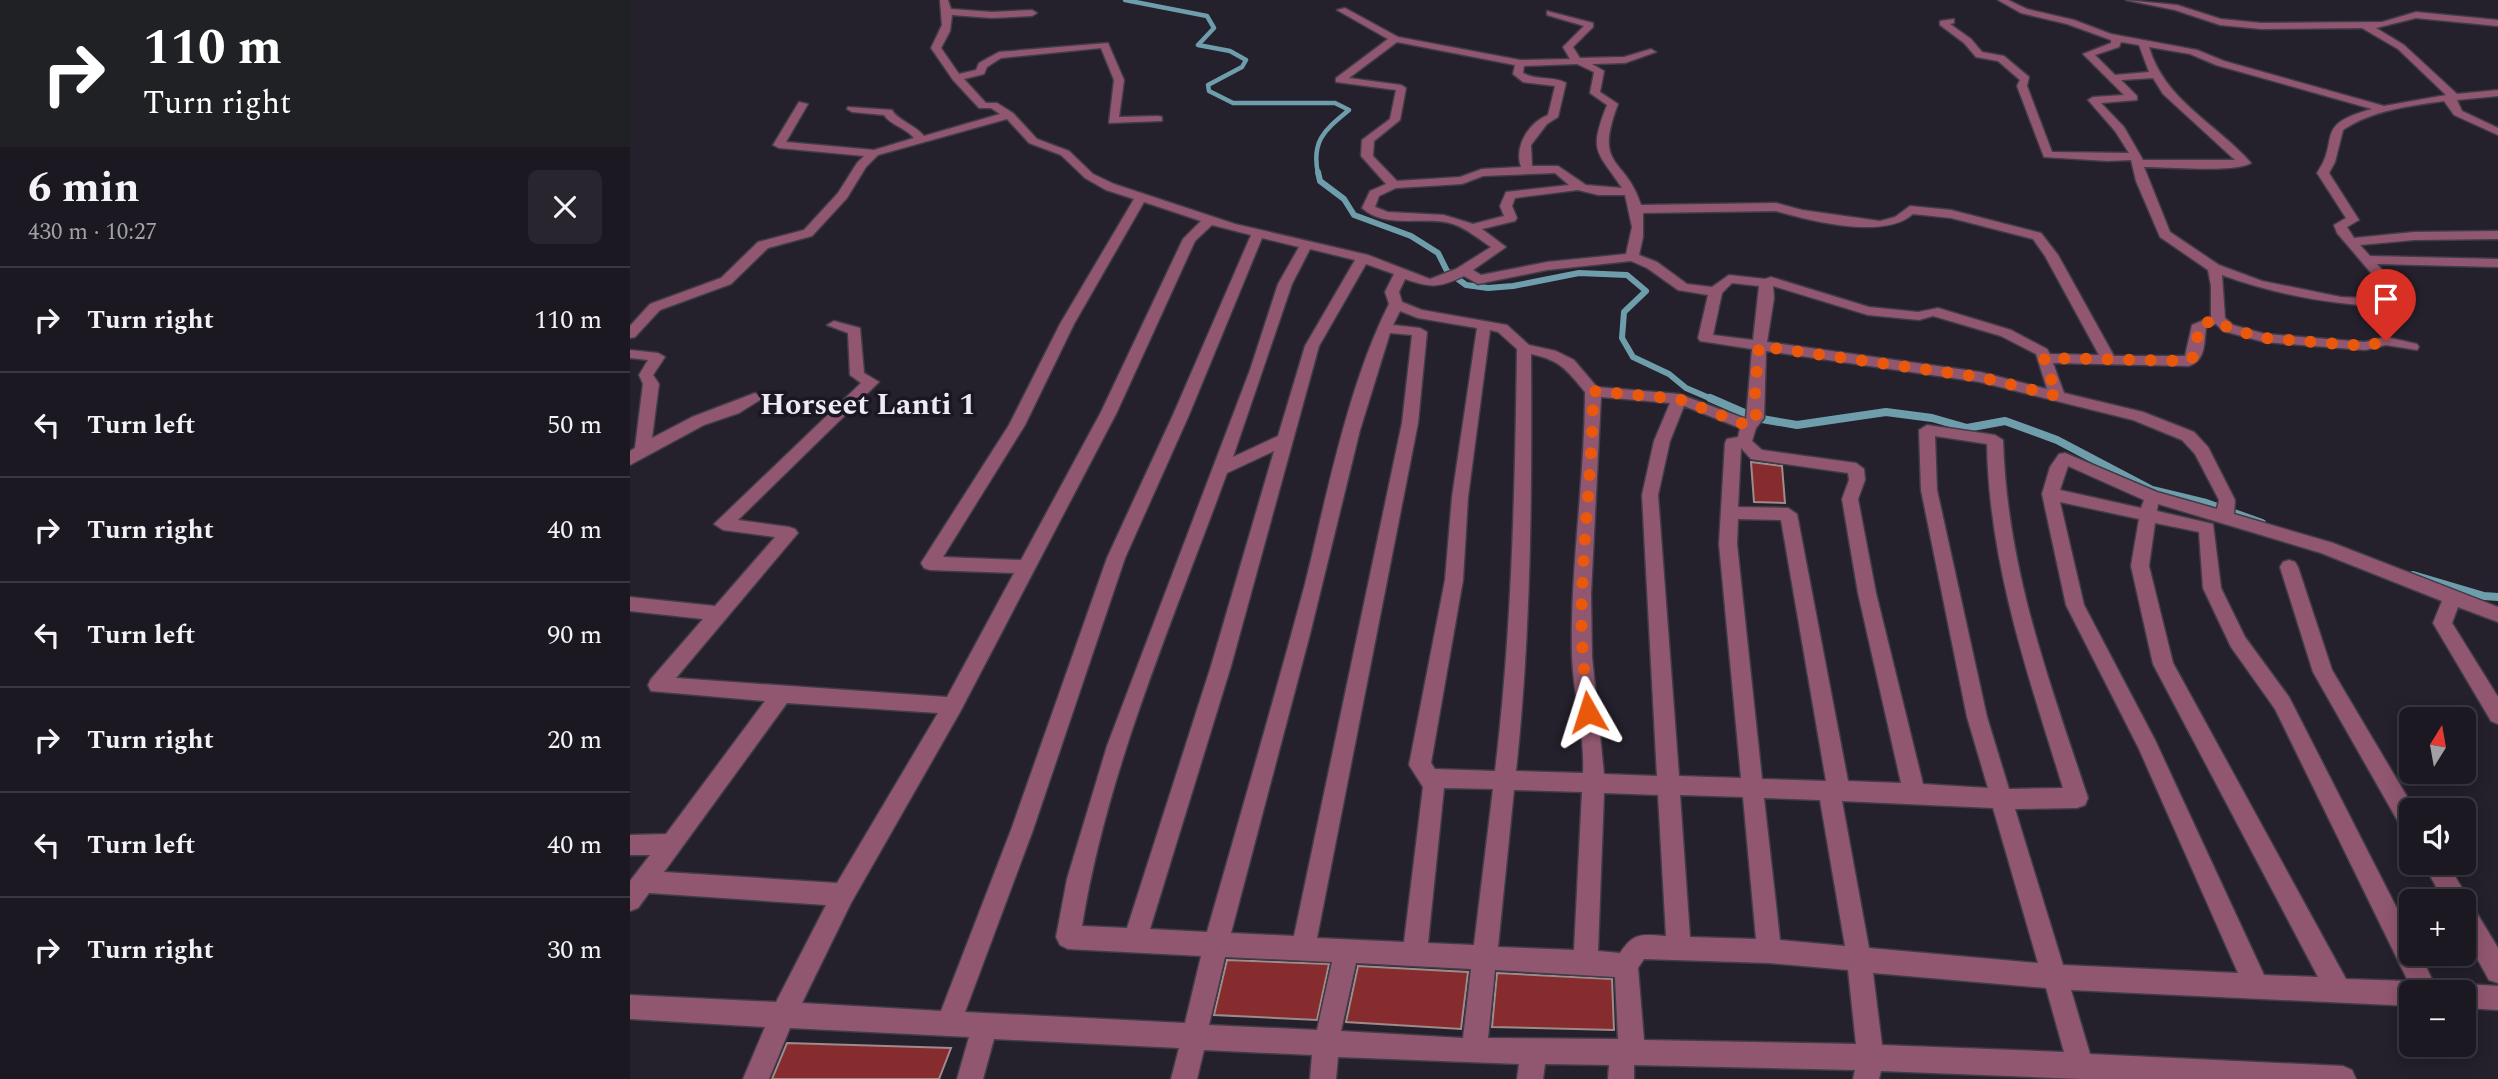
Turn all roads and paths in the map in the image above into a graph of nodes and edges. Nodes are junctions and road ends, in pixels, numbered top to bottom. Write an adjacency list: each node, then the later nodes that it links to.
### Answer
1 (944, 0): 5 (street)
2 (2003, 0): 11 (street)
3 (2130, 0): 10 (street)
4 (1342, 10): 12 (street)
5 (949, 12): 6 (street); 18 (street)
6 (1032, 13)
7 (1550, 13): 15 (street)
8 (1951, 21): 30 (street)
9 (2498, 23): 10 (street)
10 (2364, 25): 21 (street)
11 (2116, 38): 13 (street); 19 (street)
12 (1395, 39): 16 (street); 32 (street)
13 (2143, 41): 17 (street); 24 (street)
14 (1651, 52): 15 (street)
15 (1576, 60): 16 (street); 34 (street)
16 (1520, 63): 31 (street)
17 (2156, 75): 19 (street); 30 (street)
18 (957, 78): 25 (street); 26 (street)
19 (2113, 78): 30 (street)
20 (2498, 93): 21 (street)
21 (2449, 97): 24 (street); 27 (street)
22 (803, 104): 29 (street)
23 (852, 109): 28 (street)
24 (2386, 110): 41 (street)
25 (1009, 115): 28 (street); 35 (street)
26 (1158, 119)
27 (2498, 132)
28 (922, 141): 29 (street)
29 (874, 153): 57 (street)
30 (2138, 159): 47 (street)
31 (1529, 172): 32 (street); 33 (street)
32 (1394, 185): 38 (street)
33 (1579, 186): 34 (street); 38 (street)
34 (1628, 191): 36 (street)
35 (1140, 198): 37 (street); 76 (street)
36 (1637, 209): 43 (street); 63 (street)
37 (1211, 219): 39 (street); 76 (street)
38 (1472, 228): 48 (street)
39 (1258, 233): 42 (street); 120 (street)
40 (2498, 235): 41 (street)
41 (2352, 242): 45 (street)
42 (1307, 243): 44 (street); 71 (street)
43 (1632, 257): 48 (street); 51 (street)
44 (1363, 258): 49 (street); 69 (street)
45 (2368, 260): 46 (street); 47 (street)
46 (2498, 263)
47 (2214, 268): 53 (street)
48 (1463, 271): 49 (street)
49 (1402, 272): 52 (street)
50 (1766, 283): 51 (street); 58 (street); 62 (street)
51 (1715, 292): 58 (street)
52 (1396, 304): 55 (street); 56 (street)
53 (2218, 319): 59 (street); 63 (street)
54 (834, 325): 80 (street)
55 (1484, 326): 60 (street); 85 (street)
56 (1384, 328): 100 (street); 102 (street)
57 (630, 334)
58 (1759, 346): 65 (street); 68 (street)
59 (2412, 347)
60 (1524, 348): 64 (street); 86 (street)
61 (630, 354): 70 (street)
62 (2044, 358): 63 (street); 65 (street)
63 (2109, 360)
64 (1593, 391): 67 (street); 87 (street)
65 (2057, 396): 75 (street)
66 (755, 398): 70 (street)
67 (1679, 399): 68 (street); 88 (street)
68 (1747, 434): 74 (street); 91 (street)
69 (1286, 439): 71 (street); 99 (street)
70 (637, 455)
71 (1219, 470): 99 (street)
72 (2050, 494): 73 (street); 73 (street); 113 (street)
73 (2150, 505): 75 (street); 112 (street); 114 (street)
74 (1730, 513): 89 (street); 90 (street)
75 (2225, 516): 78 (street)
76 (1026, 567): 83 (street)
77 (2289, 567): 93 (street)
78 (2452, 599): 81 (street); 84 (street)
79 (630, 604): 80 (street)
80 (719, 614): 82 (street)
81 (2498, 615)
82 (782, 694): 83 (street); 94 (street)
83 (953, 706): 97 (street)
84 (2498, 715)
85 (1429, 778): 86 (street); 105 (street)
86 (1505, 781): 87 (street); 106 (street)
87 (1593, 784): 88 (street); 108 (street)
88 (1670, 787): 89 (street); 101 (street)
89 (1753, 790): 90 (street); 104 (street)
90 (1834, 792): 91 (street); 107 (street)
91 (1914, 793): 92 (street)
92 (2002, 799): 92 (street); 111 (street)
93 (2399, 803)
94 (671, 844): 95 (street); 96 (street)
95 (630, 845)
96 (637, 891): 97 (street)
97 (843, 895): 119 (street)
98 (2476, 933): 110 (street)
99 (1135, 939): 100 (street)
100 (1216, 944): 102 (street); 122 (street)
101 (1679, 948): 104 (street); 109 (street)
102 (1303, 949): 103 (street)
103 (1347, 951): 105 (street); 123 (street)
104 (1769, 951): 107 (street)
105 (1415, 954): 106 (street)
106 (1484, 958): 108 (street); 124 (street)
107 (1859, 960): 111 (street); 128 (street)
108 (1586, 963): 109 (street)
109 (1626, 965): 125 (street)
110 (2498, 971)
111 (2054, 977): 113 (street); 127 (street)
112 (2420, 980)
113 (2257, 988): 114 (street)
114 (2339, 991): 115 (street)
115 (2399, 993)
116 (2476, 997): 117 (street)
117 (2498, 998)
118 (630, 1007): 119 (street)
119 (783, 1015): 120 (street); 129 (street)
120 (948, 1024): 121 (street)
121 (985, 1027): 122 (street); 130 (street)
122 (1193, 1037): 123 (street); 131 (street)
123 (1326, 1044): 124 (street); 132 (street)
124 (1474, 1051): 126 (street)
125 (1627, 1052): 126 (street); 128 (street); 134 (street)
126 (1533, 1053): 133 (street)
127 (2081, 1066): 128 (street); 135 (street)
128 (1869, 1069)
129 (756, 1079)
130 (970, 1079)
131 (1184, 1079)
132 (1323, 1079)
133 (1530, 1079)
134 (1621, 1079)
135 (2332, 1079)

